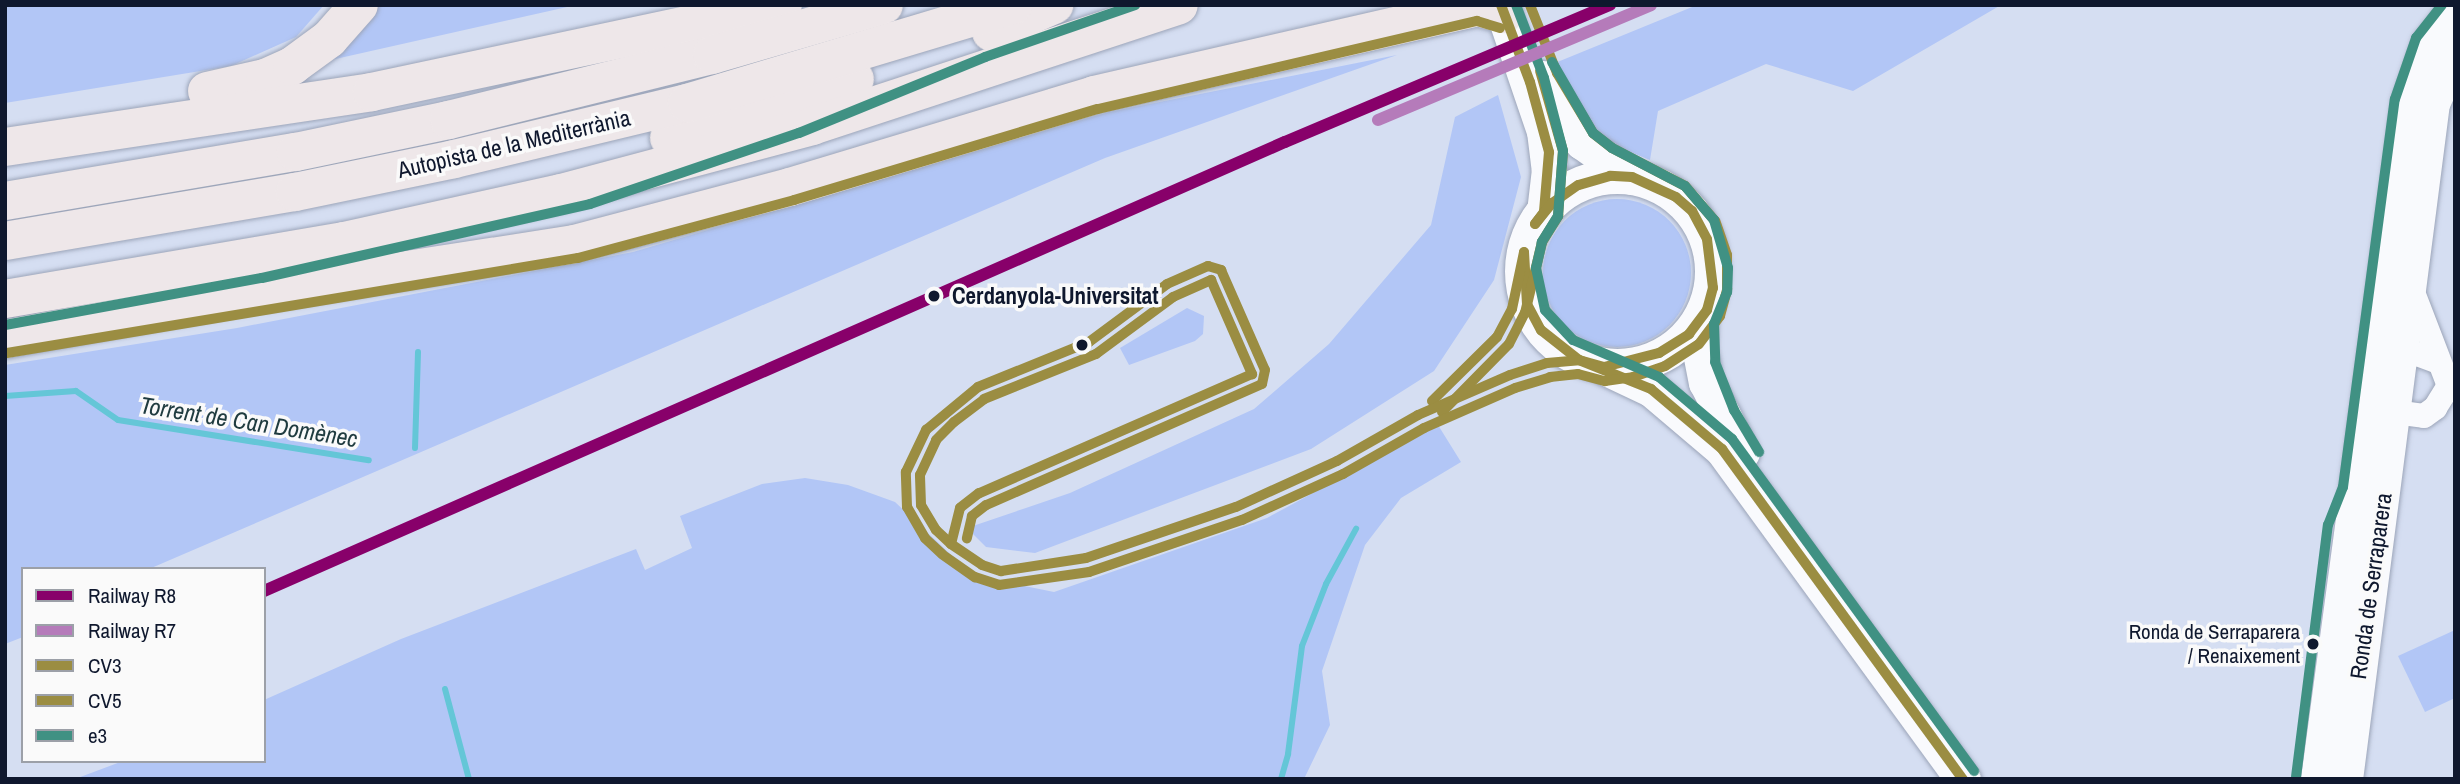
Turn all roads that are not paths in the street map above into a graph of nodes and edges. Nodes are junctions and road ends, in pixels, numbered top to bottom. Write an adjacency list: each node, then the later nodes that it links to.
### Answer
1 (359, 5): 15 (highway)
2 (671, 5): 14 (highway)
3 (783, 5): 14 (highway)
4 (884, 5): 18 (highway, Autopista de la Mediterrània)
5 (1013, 5): 20 (highway, Autopista de la Mediterrània)
6 (1054, 5): 21 (highway)
7 (1179, 5): 11 (highway)
8 (1507, 8): 12 (street); 23 (highway)
9 (2455, 10): 22 (street, Ronda de Serraparera)
10 (2455, 53): 13 (street, Ronda de Serraparera)
11 (990, 70): 21 (highway); 23 (highway)
12 (1537, 80): 17 (street); 19 (street)
13 (2443, 93): 22 (street, Ronda de Serraparera)
14 (184, 117): 16 (highway)
15 (5, 130)
16 (5, 147)
17 (1632, 177): 19 (street); 25 (street)
18 (5, 201)
19 (1544, 212): 29 (street)
20 (5, 241)
21 (194, 264): 24 (highway)
22 (2397, 277): 27 (street, Ronda de Serraparera); 28 (street); 32 (street, Ronda de Serraparera)
23 (265, 292): 26 (highway)
24 (5, 299)
25 (1700, 322): 29 (street); 35 (street)
26 (5, 339)
27 (2393, 356): 28 (street); 31 (street, Ronda de Serraparera)
28 (2439, 362): 30 (street)
29 (1604, 367): 34 (street)
30 (2452, 392): 31 (street)
31 (2386, 411): 32 (street); 33 (street, Ronda de Serraparera)
32 (2354, 500): 36 (street, Ronda de Serraparera); 37 (street, Ronda de Serraparera)
33 (2348, 772)
34 (1963, 779)
35 (1977, 779)
36 (2310, 779)
37 (2318, 779)

